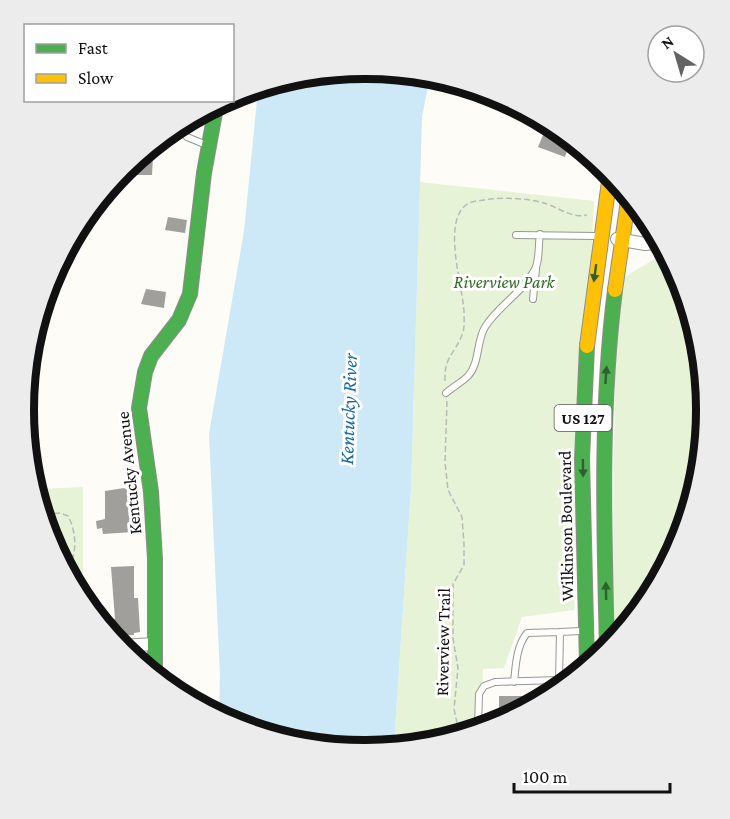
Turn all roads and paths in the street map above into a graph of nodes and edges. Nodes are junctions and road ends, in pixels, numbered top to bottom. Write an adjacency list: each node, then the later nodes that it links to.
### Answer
1 (214, 115): 3 (main road, Kentucky Avenue)
2 (184, 133): 3 (lane)
3 (209, 146): 20 (main road, Kentucky Avenue)
4 (608, 186): 9 (main road, Wilkinson Boulevard / US 127)
5 (627, 208): 10 (main road, US 127)
6 (590, 214): 14 (path, Riverview Trail)
7 (540, 234): 8 (lane); 9 (lane); 12 (lane)
8 (516, 235)
9 (601, 236): 10 (street); 17 (main road, Wilkinson Boulevard / US 127, one-way to 17)
10 (622, 240): 11 (street); 18 (main road, US 127, one-way to 10)
11 (651, 243)
12 (536, 269): 13 (lane); 14 (lane)
13 (533, 299)
14 (446, 393): 28 (path, Riverview Trail)
15 (51, 514): 16 (path)
16 (71, 560)
17 (586, 631): 18 (lane); 19 (lane); 22 (main road, Wilkinson Boulevard / US 127)
18 (607, 631)
19 (560, 632): 24 (lane); 26 (lane)
20 (154, 644): 21 (street); 23 (main road, Kentucky Avenue)
21 (133, 645)
22 (587, 655)
23 (155, 664)
24 (559, 677)
25 (553, 681): 26 (lane)
26 (514, 682): 27 (lane)
27 (478, 719)
28 (458, 727)

